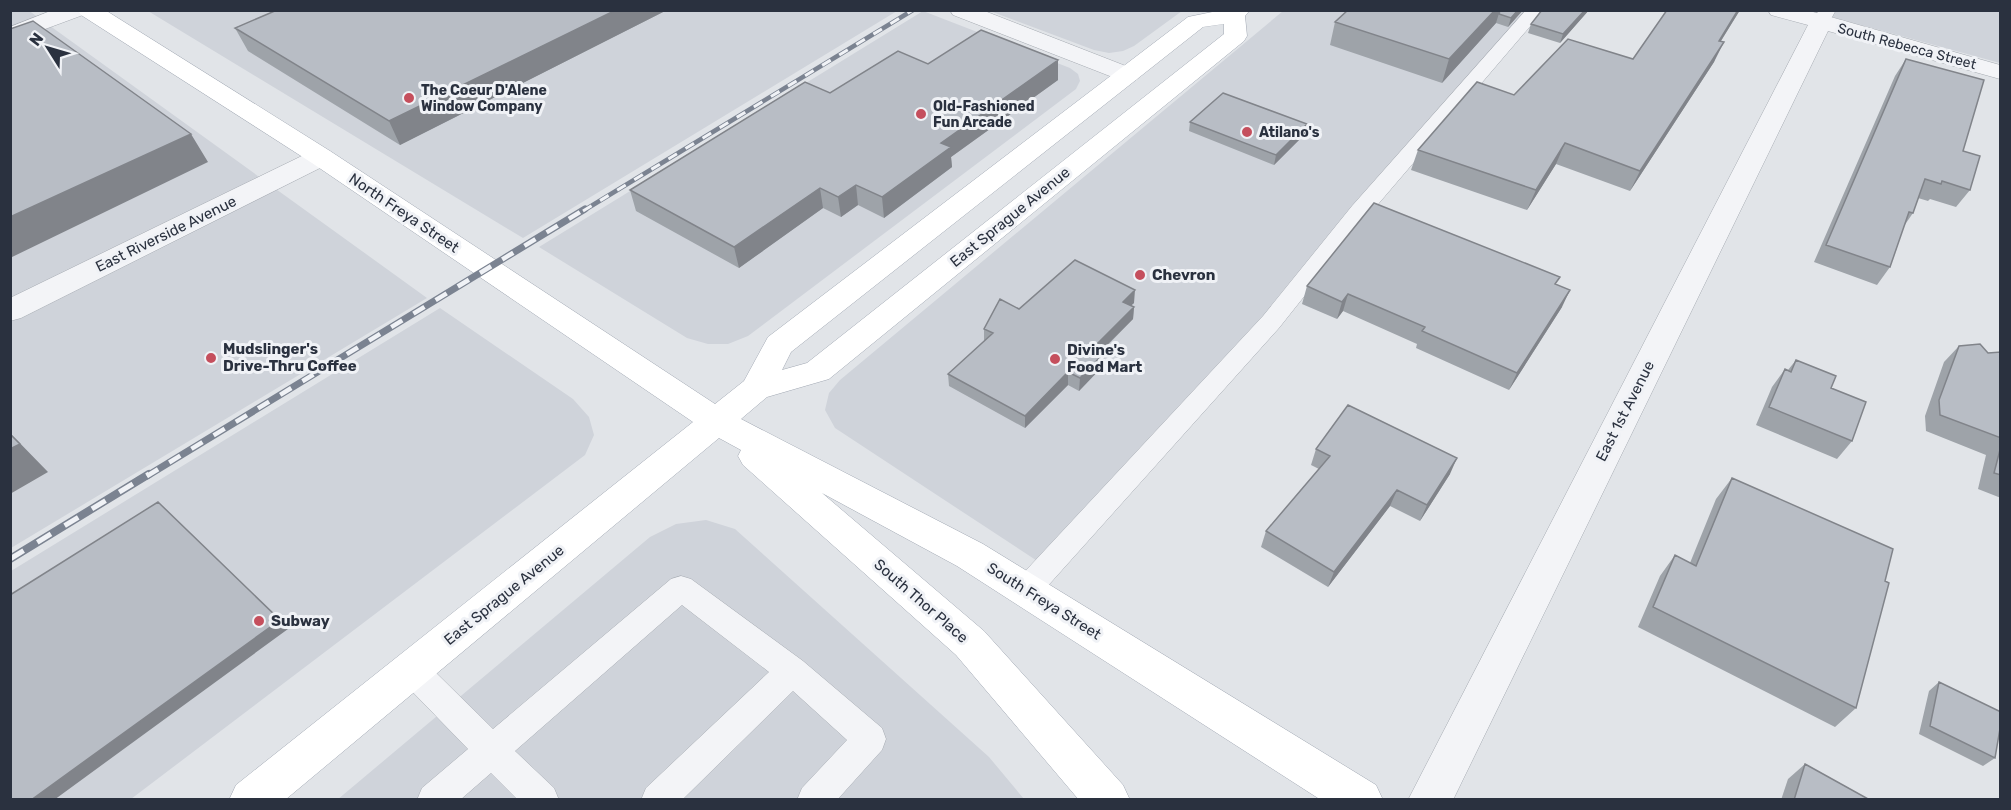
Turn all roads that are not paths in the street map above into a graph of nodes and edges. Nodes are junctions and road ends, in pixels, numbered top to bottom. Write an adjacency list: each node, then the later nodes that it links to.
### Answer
1 (75, 10): 8 (street)
2 (89, 10): 11 (main road, North Freya Street)
3 (962, 10): 10 (street)
4 (1536, 10): 15 (lane)
5 (1779, 10): 7 (street, South Rebecca Street)
6 (1237, 13): 10 (main road, East Sprague Avenue); 13 (main road, East Sprague Avenue)
7 (1824, 16): 9 (street, South Rebecca Street); 26 (street, East 1st Avenue)
8 (10, 35)
9 (2001, 72)
10 (1128, 75): 13 (main road, East Sprague Avenue)
11 (321, 157): 12 (street, East Riverside Avenue); 14 (main road, North Freya Street)
12 (10, 311)
13 (756, 389): 14 (main road, East Sprague Avenue)
14 (716, 421): 15 (main road, South Freya Street); 16 (main road, East Sprague Avenue); 19 (main road, South Thor Place)
15 (1027, 589): 25 (main road, South Freya Street)
16 (412, 670): 18 (lane); 20 (main road, East Sprague Avenue)
17 (792, 671): 18 (lane); 23 (lane); 24 (lane)
18 (490, 751): 21 (lane); 22 (lane)
19 (1109, 795)
20 (250, 800)
21 (434, 800)
22 (542, 800)
23 (658, 800)
24 (814, 800)
25 (1361, 800)
26 (1430, 800)

